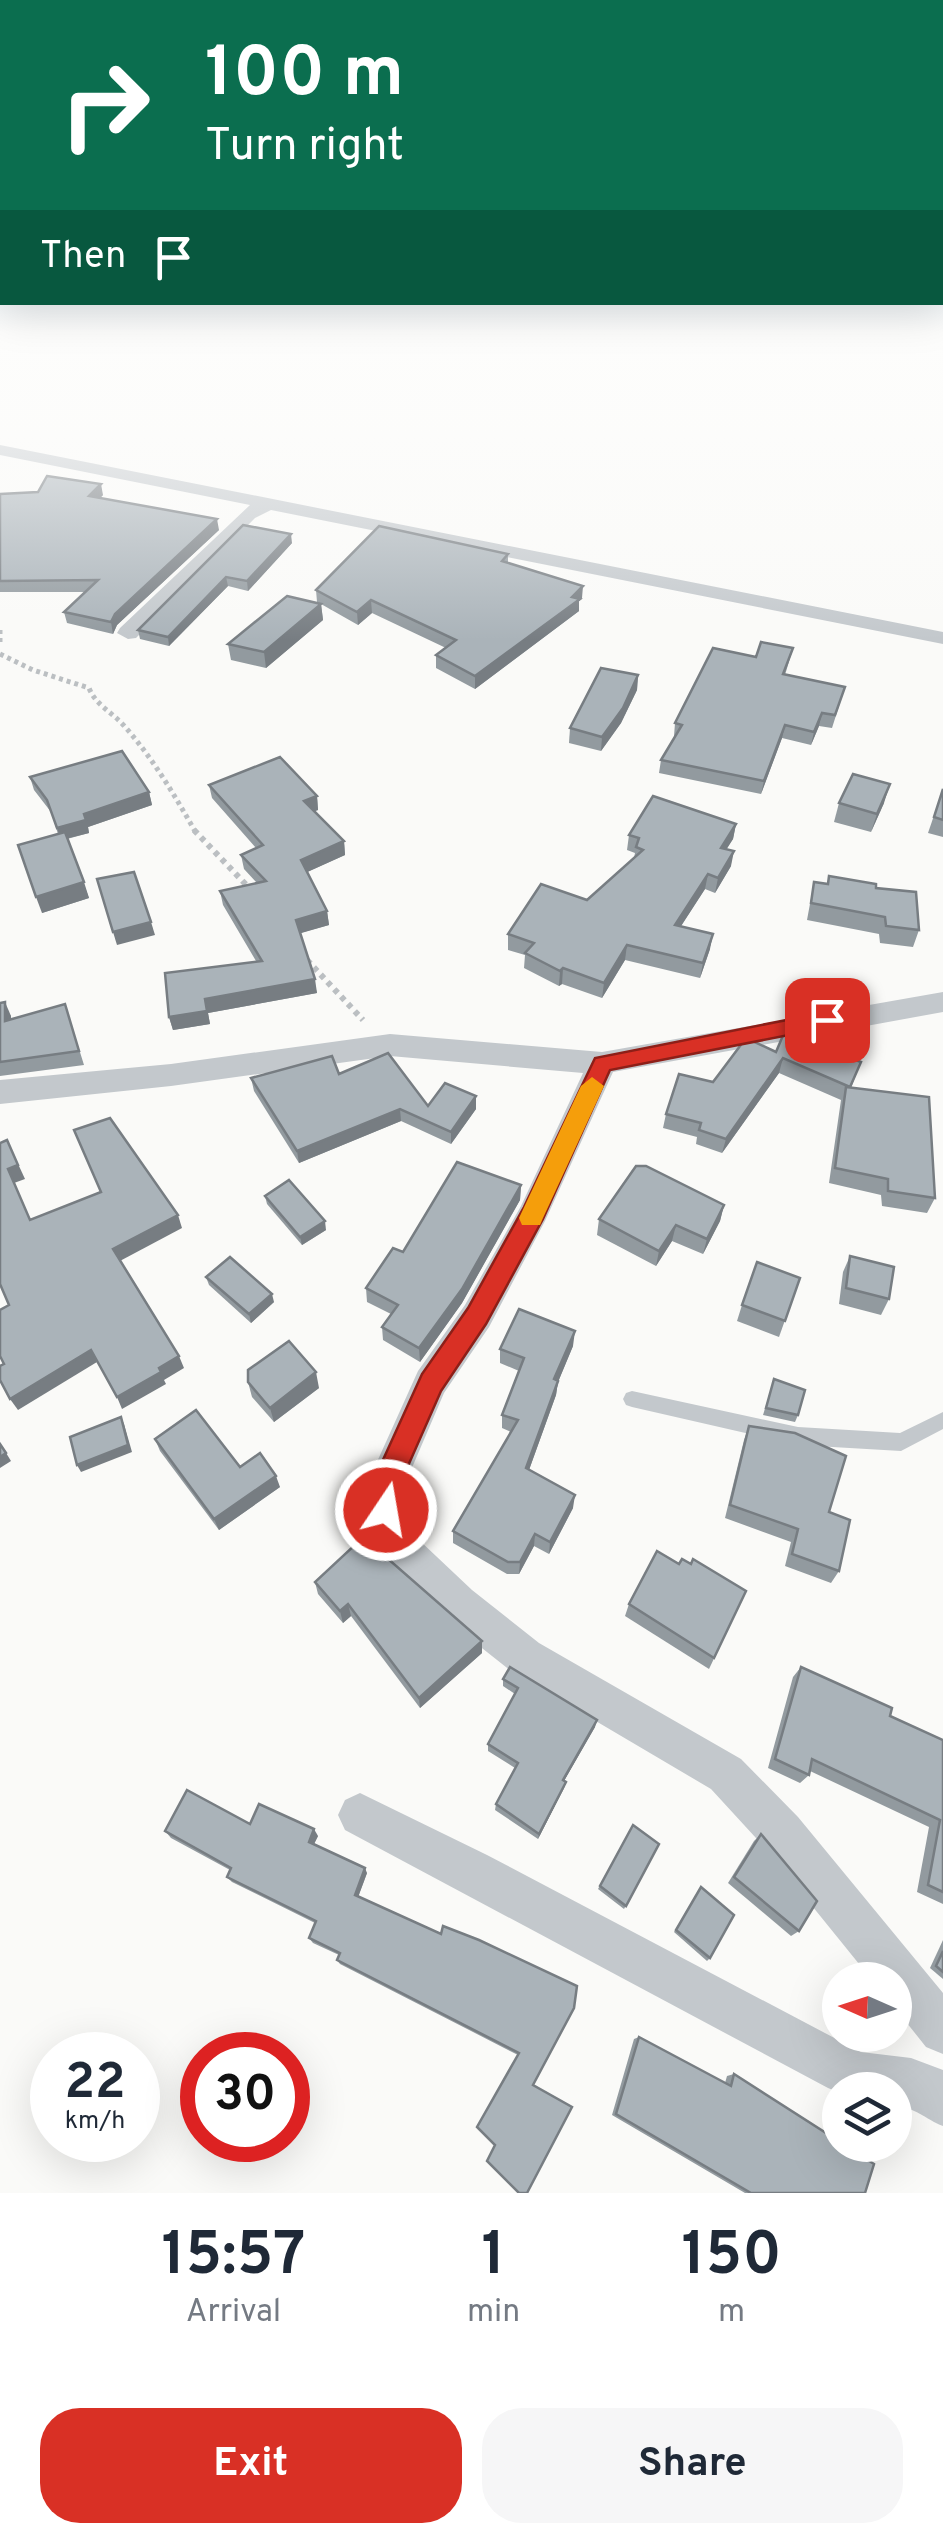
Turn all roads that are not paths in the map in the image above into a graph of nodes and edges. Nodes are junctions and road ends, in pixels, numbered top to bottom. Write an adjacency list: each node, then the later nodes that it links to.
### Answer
1 (0, 450): 2 (street)
2 (266, 505): 3 (street); 4 (street)
3 (128, 633)
4 (943, 638)
5 (943, 1002): 6 (street)
6 (602, 1064): 7 (street); 11 (street)
7 (0, 1092)
8 (632, 1399): 9 (lane)
9 (943, 1420)
10 (360, 1815): 12 (street)
11 (943, 2030)
12 (943, 2102)

